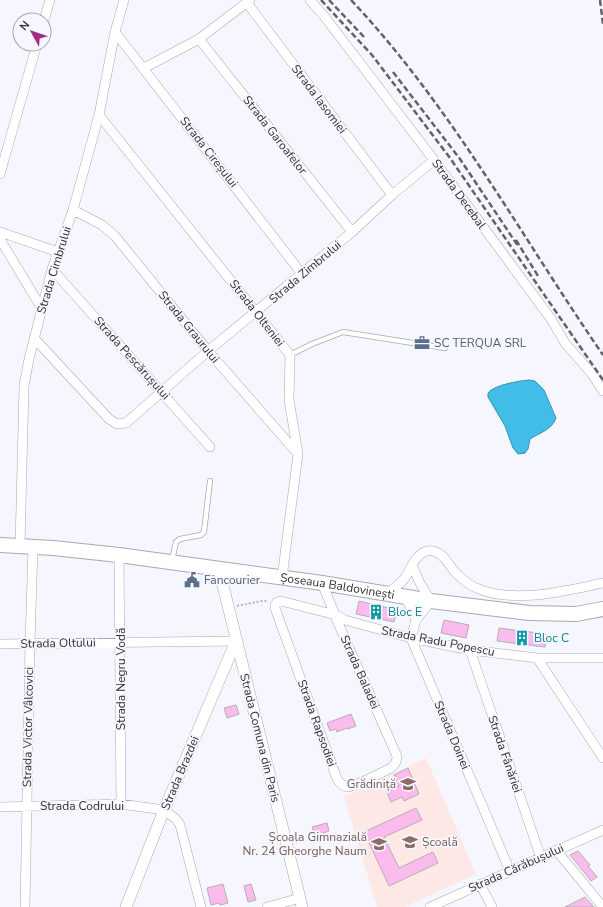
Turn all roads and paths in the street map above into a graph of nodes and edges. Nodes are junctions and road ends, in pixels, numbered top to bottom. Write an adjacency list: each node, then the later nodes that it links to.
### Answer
1 (50, 0): 5 (street)
2 (124, 0): 6 (street, Strada Cimbrului)
3 (310, 0): 11 (street, Strada Decebal)
4 (248, 1): 7 (street); 14 (street, Strada Iasomiei)
5 (46, 12)
6 (115, 32): 9 (street, Strada Cireșului); 10 (street, Strada Cimbrului)
7 (199, 39): 9 (street); 17 (street, Strada Garoafelor)
8 (35, 52): 12 (street)
9 (144, 68): 21 (street, Strada Cireșului)
10 (99, 115): 15 (street, Strada Cimbrului); 23 (street, Strada Olteniei)
11 (434, 160): 14 (street, Strada Zimbrului); 28 (street, Strada Decebal)
12 (2, 163): 13 (street)
13 (0, 174)
14 (392, 195): 17 (street, Strada Zimbrului)
15 (73, 210): 19 (street, Strada Cimbrului); 26 (street, Strada Graurului)
16 (0, 232): 19 (street)
17 (352, 232): 21 (street, Strada Zimbrului)
18 (0, 239): 22 (street)
19 (58, 252): 20 (street, Strada Cimbrului)
20 (52, 269): 22 (street, Strada Cimbrului); 29 (street, Strada Pescărușului)
21 (302, 274): 23 (street, Strada Zimbrului)
22 (42, 309): 24 (street, Strada Cimbrului)
23 (256, 312): 26 (street, Strada Zimbrului); 27 (street, Strada Olteniei)
24 (34, 338): 29 (street, Strada Zimbrului); 34 (street, Strada Cimbrului)
25 (445, 348): 27 (lane)
26 (208, 351): 29 (street, Strada Zimbrului); 31 (street, Strada Graurului)
27 (290, 355): 31 (street, Strada Olteniei)
28 (603, 391)
29 (162, 392): 30 (street, Strada Pescărușului)
30 (210, 447)
31 (298, 454): 39 (street, Strada Olteniei)
32 (210, 481): 36 (lane)
33 (0, 545): 34 (main road, Șoseaua Baldovinești)
34 (27, 546): 35 (main road, Șoseaua Baldovinești); 54 (street, Strada Victor Vâlcovici)
35 (120, 555): 36 (main road, Șoseaua Baldovinești); 52 (street, Strada Negru Vodă)
36 (172, 562): 38 (main road, Șoseaua Baldovinești)
37 (412, 564): 41 (street); 42 (street); 44 (street)
38 (219, 569): 39 (main road, Șoseaua Baldovinești); 46 (street, Strada Comuna din Paris)
39 (282, 578): 40 (main road, Șoseaua Baldovinești)
40 (322, 583): 42 (main road, Șoseaua Baldovinești); 48 (street, Strada Baladei)
41 (603, 583)
42 (386, 593): 43 (main road, Șoseaua Baldovinești)
43 (405, 596): 44 (main road, Șoseaua Baldovinești); 49 (street)
44 (431, 601): 47 (main road, Șoseaua Baldovinești); 49 (street)
45 (277, 602): 46 (path); 48 (street, Strada Radu Popescu); 59 (street, Strada Rapsodiei)
46 (228, 609): 51 (street, Strada Comuna din Paris)
47 (603, 610)
48 (336, 615): 50 (street, Strada Radu Popescu); 59 (street, Strada Baladei)
49 (416, 620): 50 (street)
50 (411, 638): 55 (street, Strada Radu Popescu); 67 (street, Strada Doinei)
51 (236, 641): 52 (street, Strada Oltului); 63 (street, Strada Brazdei); 69 (street, Strada Comuna din Paris)
52 (121, 642): 54 (street, Strada Oltului); 60 (street, Strada Negru Vodă)
53 (0, 644): 54 (street, Strada Oltului)
54 (30, 644): 61 (street, Strada Victor Vâlcovici)
55 (470, 650): 56 (street, Strada Radu Popescu); 66 (street, Strada Fânăriei)
56 (538, 658): 57 (street, Strada Radu Popescu); 58 (street)
57 (603, 658)
58 (603, 758)
59 (397, 761)
60 (121, 804): 61 (street, Strada Codrului); 63 (street, Strada Codrului)
61 (27, 806): 62 (street, Strada Codrului); 70 (street, Strada Victor Vâlcovici)
62 (0, 807)
63 (164, 810): 71 (street, Strada Brazdei); 72 (street)
64 (603, 830): 65 (street, Strada Cărăbușului)
65 (556, 850): 66 (street, Strada Cărăbușului); 76 (street)
66 (540, 858): 67 (street, Strada Cărăbușului)
67 (510, 871): 68 (street, Strada Cărăbușului)
68 (480, 884): 74 (street, Strada Cărăbușului); 75 (street)
69 (301, 903): 73 (street)
70 (25, 907)
71 (126, 907)
72 (202, 907)
73 (267, 907)
74 (430, 907)
75 (492, 907)
76 (603, 907)

